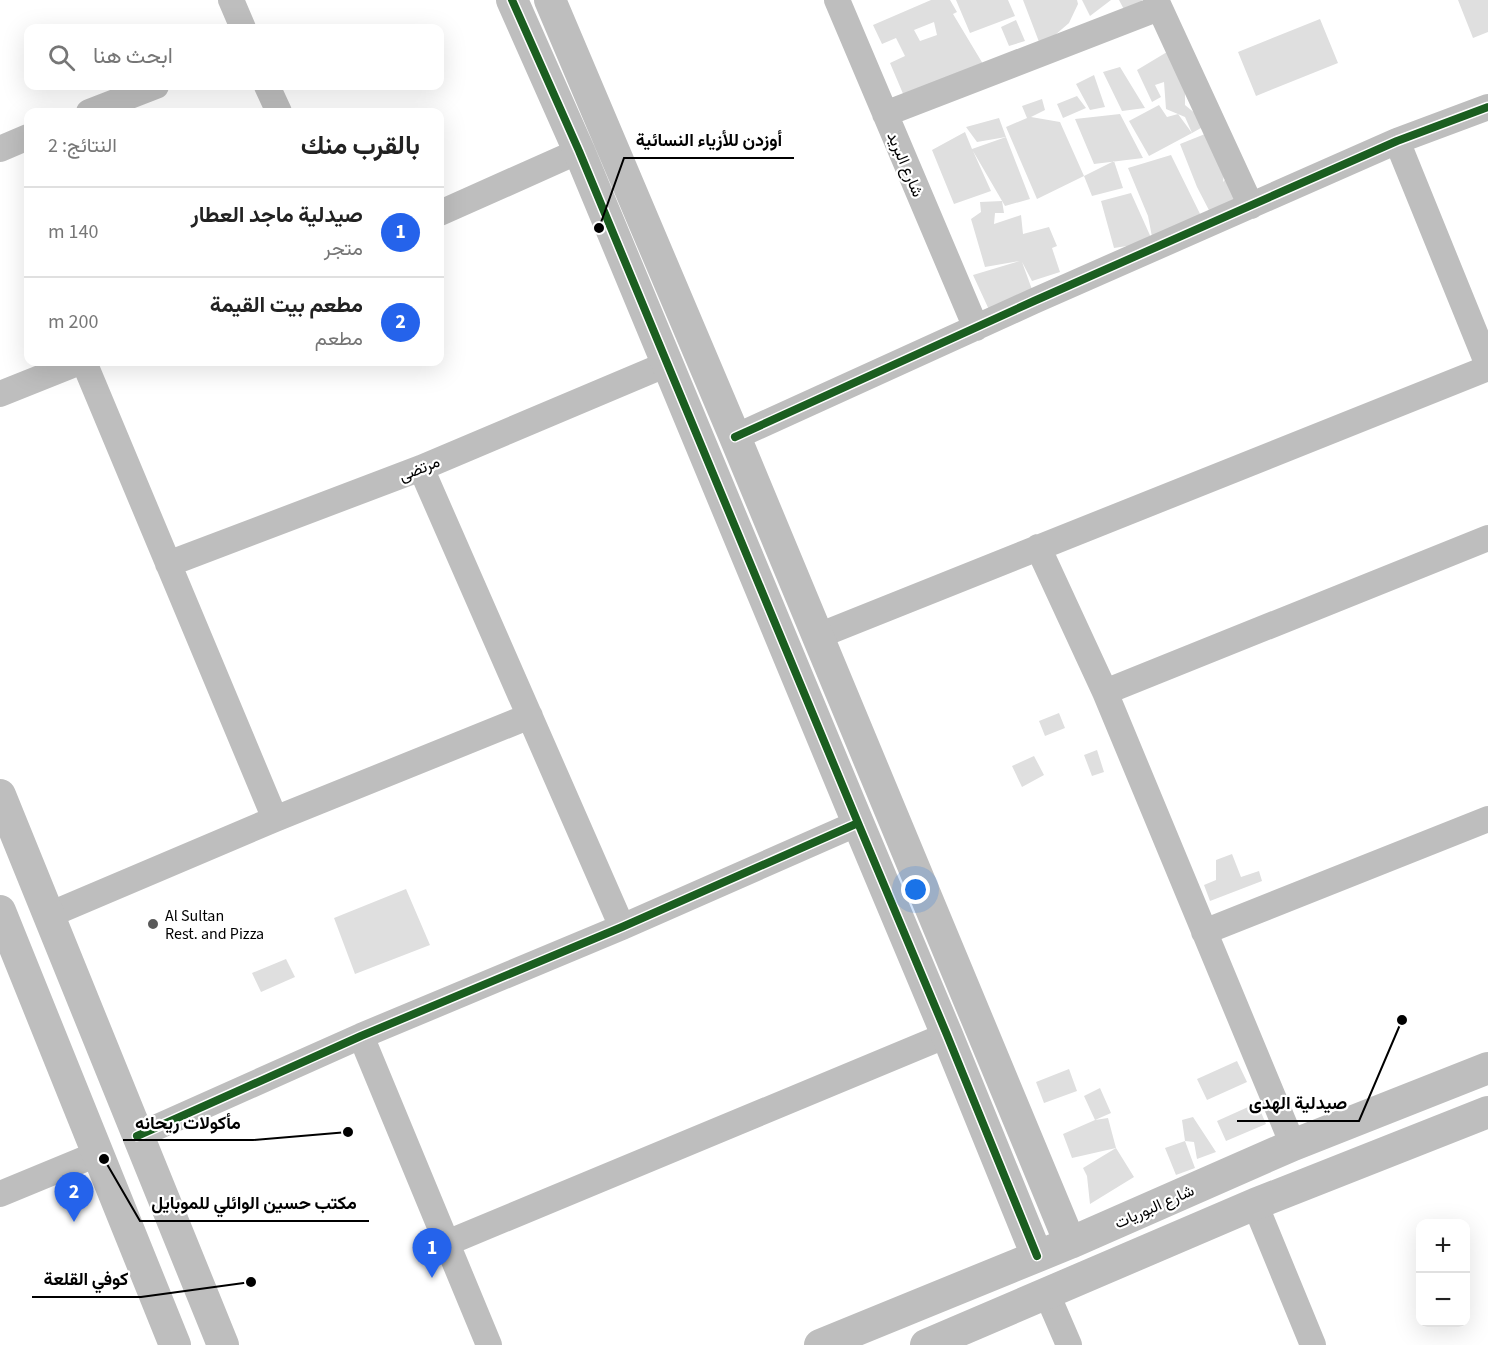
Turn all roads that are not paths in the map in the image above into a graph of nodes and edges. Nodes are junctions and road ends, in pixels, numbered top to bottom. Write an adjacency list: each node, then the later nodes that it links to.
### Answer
1 (231, 0): 6 (street)
2 (512, 0): 8 (street)
3 (550, 0): 7 (street)
4 (837, 0): 14 (street, شارع البريد)
5 (1157, 4): 14 (street); 19 (street)
6 (241, 24)
7 (571, 48): 8 (street); 27 (street)
8 (539, 62): 18 (street)
9 (146, 90): 12 (street)
10 (269, 90): 13 (street)
11 (1488, 107): 16 (street)
12 (99, 108)
13 (277, 108)
14 (885, 114): 21 (street, شارع البريد)
15 (24, 139): 17 (street)
16 (1397, 141): 19 (street); 25 (street)
17 (0, 148)
18 (579, 151): 20 (street); 22 (street)
19 (1251, 206): 21 (street)
20 (444, 211)
21 (976, 328): 27 (street)
22 (667, 364): 28 (street, مرتضى); 38 (street)
23 (70, 366): 26 (street)
24 (86, 366): 31 (street)
25 (1488, 367): 30 (street)
26 (0, 394)
27 (735, 437): 32 (street)
28 (421, 468): 31 (street, مرتضى); 34 (street)
29 (1488, 538): 33 (street)
30 (1038, 547): 32 (street); 33 (street)
31 (168, 564): 36 (street)
32 (818, 636): 53 (street)
33 (1105, 692): 42 (street)
34 (530, 716): 36 (street); 41 (street)
35 (0, 795): 40 (street)
36 (275, 819): 40 (street)
37 (1488, 819): 42 (street)
38 (858, 823): 41 (street); 43 (street)
39 (0, 911): 49 (street)
40 (49, 915): 47 (street)
41 (622, 927): 44 (street)
42 (1204, 932): 48 (street)
43 (947, 1035): 52 (street); 54 (street)
44 (362, 1036): 47 (street); 52 (street)
45 (1488, 1068): 48 (street, شارع البوريات)
46 (1488, 1112): 51 (street)
47 (137, 1136): 57 (street)
48 (1293, 1145): 53 (street, شارع البوريات)
49 (97, 1154): 50 (street); 56 (street)
50 (0, 1194)
51 (1255, 1204): 55 (street); 62 (street)
52 (447, 1243): 58 (street)
53 (1070, 1243): 54 (street, شارع البوريات)
54 (1037, 1256): 59 (street, شارع البوريات)
55 (1047, 1294): 60 (street); 61 (street)
56 (175, 1345)
57 (223, 1345)
58 (489, 1345)
59 (820, 1345)
60 (926, 1345)
61 (1069, 1345)
62 (1313, 1345)

